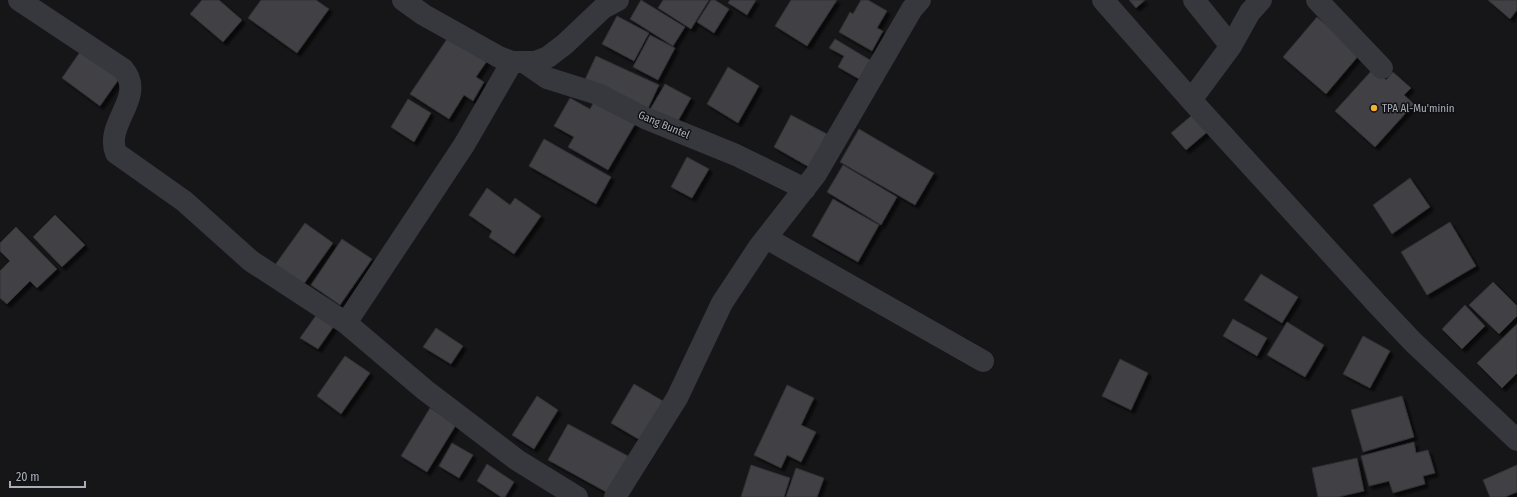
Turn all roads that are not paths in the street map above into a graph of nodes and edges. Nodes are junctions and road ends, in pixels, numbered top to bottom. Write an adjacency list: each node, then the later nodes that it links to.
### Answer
1 (18, 0): 15 (street)
2 (403, 0): 10 (street, Gang Buntel)
3 (618, 0): 10 (street)
4 (1103, 0): 12 (street)
5 (1194, 0): 9 (street)
6 (1262, 0): 9 (street)
7 (1317, 0): 11 (street)
8 (911, 3): 13 (street)
9 (1232, 46): 12 (street)
10 (518, 62): 13 (street, Gang Buntel); 15 (street)
11 (1382, 68)
12 (1191, 100): 17 (street)
13 (805, 189): 14 (street)
14 (768, 239): 16 (street); 19 (street)
15 (346, 323): 18 (street)
16 (983, 361)
17 (1517, 440)
18 (577, 497)
19 (615, 497)

